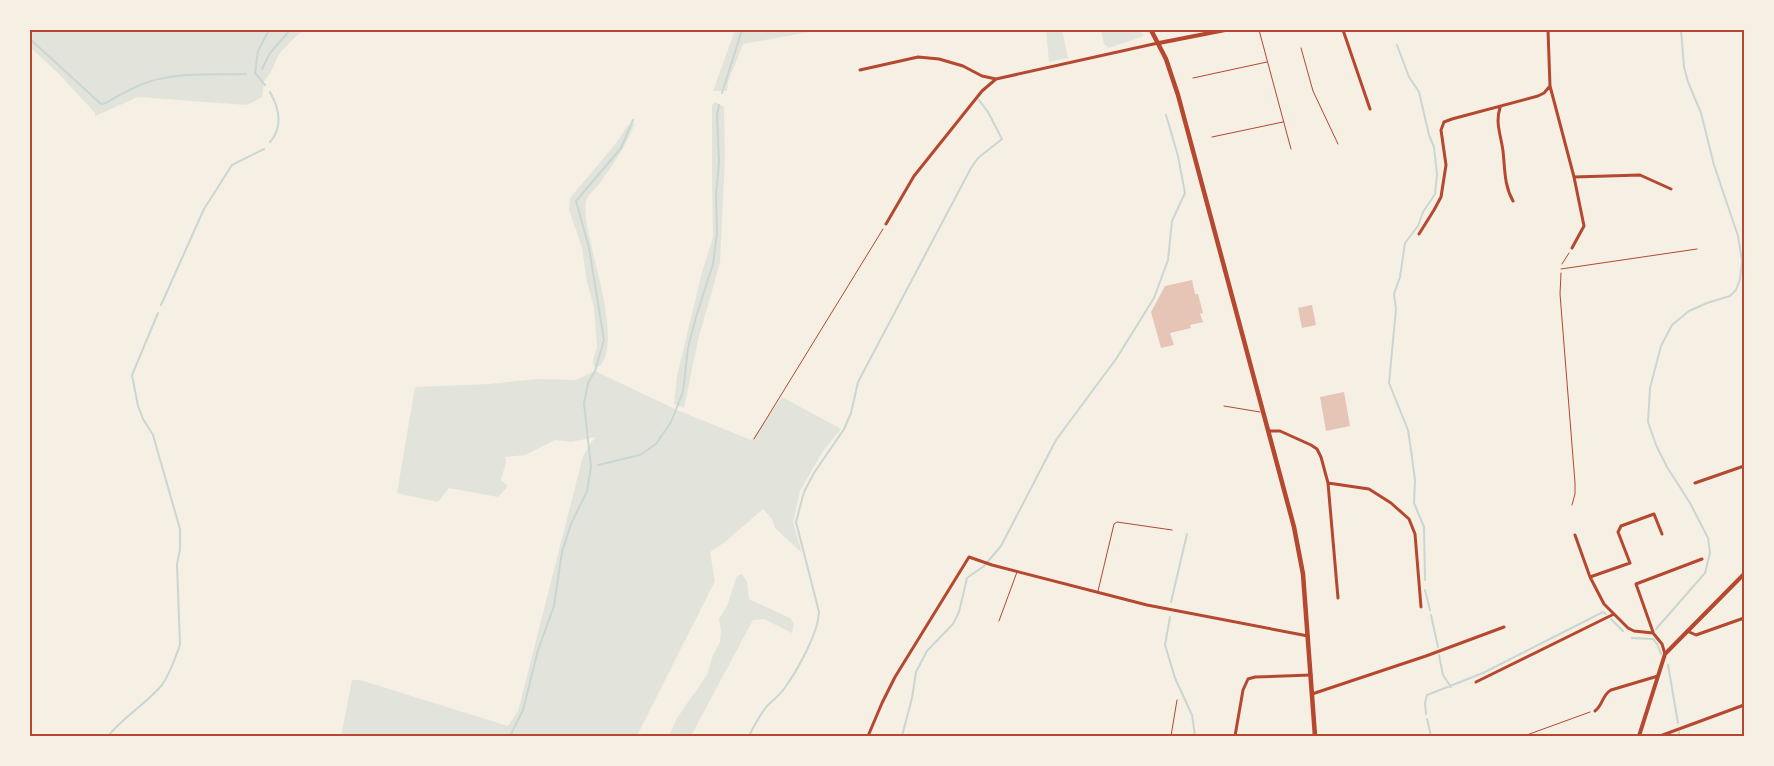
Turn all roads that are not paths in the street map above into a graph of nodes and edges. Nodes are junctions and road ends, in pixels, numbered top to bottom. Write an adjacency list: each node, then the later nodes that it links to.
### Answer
1 (1151, 30): 6 (main road)
2 (1225, 30): 6 (street)
3 (1259, 30): 7 (lane)
4 (1343, 30): 13 (street)
5 (1548, 30): 11 (street)
6 (1159, 43): 10 (street); 26 (main road)
7 (1267, 62): 9 (lane); 14 (lane)
8 (860, 70): 10 (street)
9 (1192, 78)
10 (996, 79): 20 (street)
11 (1550, 86): 12 (street); 17 (street)
12 (1501, 107): 19 (street); 21 (street)
13 (1370, 109)
14 (1284, 122): 15 (lane); 16 (lane)
15 (1212, 137)
16 (1291, 149)
17 (1574, 177): 18 (street); 22 (street)
18 (1670, 189)
19 (1513, 201)
20 (886, 224)
21 (1418, 234)
22 (1572, 248)
23 (1697, 249): 24 (lane)
24 (1561, 269)
25 (1224, 406): 26 (lane)
26 (1264, 412): 27 (main road)
27 (1269, 431): 29 (street); 47 (main road)
28 (1744, 466): 30 (street)
29 (1328, 483): 39 (street); 40 (street)
30 (1695, 483)
31 (1172, 530): 38 (lane)
32 (1662, 534): 37 (street)
33 (1576, 535): 37 (street)
34 (1702, 559): 46 (street)
35 (1017, 572): 38 (street); 43 (lane); 56 (street)
36 (1744, 574): 45 (street)
37 (1590, 577): 41 (street)
38 (1098, 592): 47 (street)
39 (1338, 598)
40 (1421, 607)
41 (1614, 614): 46 (street); 51 (street)
42 (1744, 618): 45 (street)
43 (998, 621)
44 (1504, 627): 52 (street)
45 (1687, 631): 48 (street)
46 (1653, 633): 48 (street)
47 (1308, 636): 49 (main road)
48 (1666, 654): 50 (street)
49 (1311, 675): 52 (main road); 58 (street)
50 (1658, 676): 55 (street); 60 (street)
51 (1476, 682)
52 (1312, 694): 59 (main road)
53 (1177, 700): 57 (lane)
54 (1742, 706): 61 (street)
55 (1596, 711)
56 (868, 736)
57 (1171, 736)
58 (1235, 736)
59 (1315, 736)
60 (1638, 736)
61 (1660, 736)

